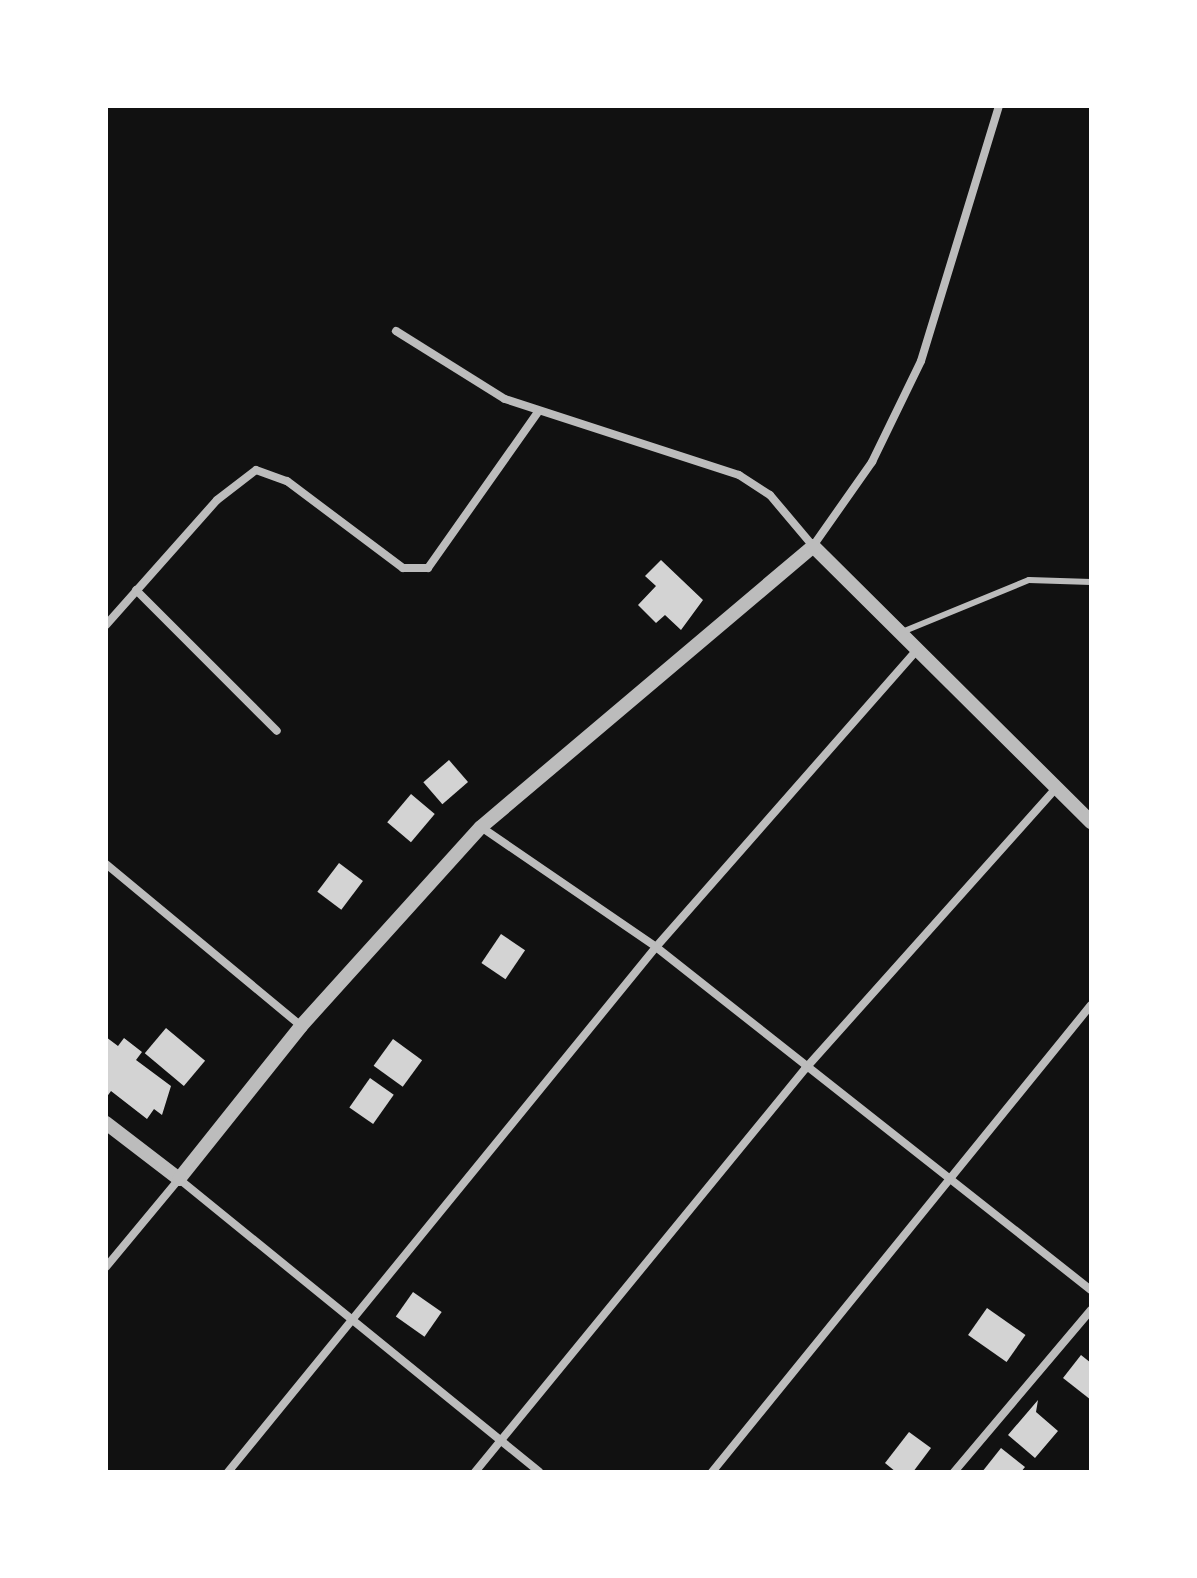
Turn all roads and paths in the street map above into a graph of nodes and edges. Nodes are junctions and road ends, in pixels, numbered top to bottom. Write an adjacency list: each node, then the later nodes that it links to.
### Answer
1 (999, 106): 4 (street)
2 (396, 331): 3 (street)
3 (538, 412): 4 (street); 6 (street)
4 (813, 546): 8 (street); 13 (street)
5 (1091, 582): 8 (lane)
6 (136, 590): 7 (street); 10 (street)
7 (106, 625)
8 (899, 633): 9 (street)
9 (917, 650): 11 (street); 15 (street)
10 (277, 731)
11 (1055, 789): 12 (street); 18 (street)
12 (1091, 822)
13 (481, 827): 15 (street); 17 (street)
14 (106, 864): 17 (street)
15 (656, 947): 18 (street); 25 (street)
16 (1091, 1005): 20 (street)
17 (301, 1026): 21 (street)
18 (805, 1069): 20 (street); 26 (street)
19 (106, 1123): 21 (street)
20 (951, 1178): 23 (street); 30 (street)
21 (179, 1179): 22 (street); 25 (street)
22 (106, 1267)
23 (1091, 1290)
24 (1091, 1310): 31 (street)
25 (352, 1317): 26 (street); 27 (street)
26 (499, 1441): 28 (street); 29 (street)
27 (228, 1472)
28 (475, 1472)
29 (539, 1472)
30 (712, 1472)
31 (954, 1472)

